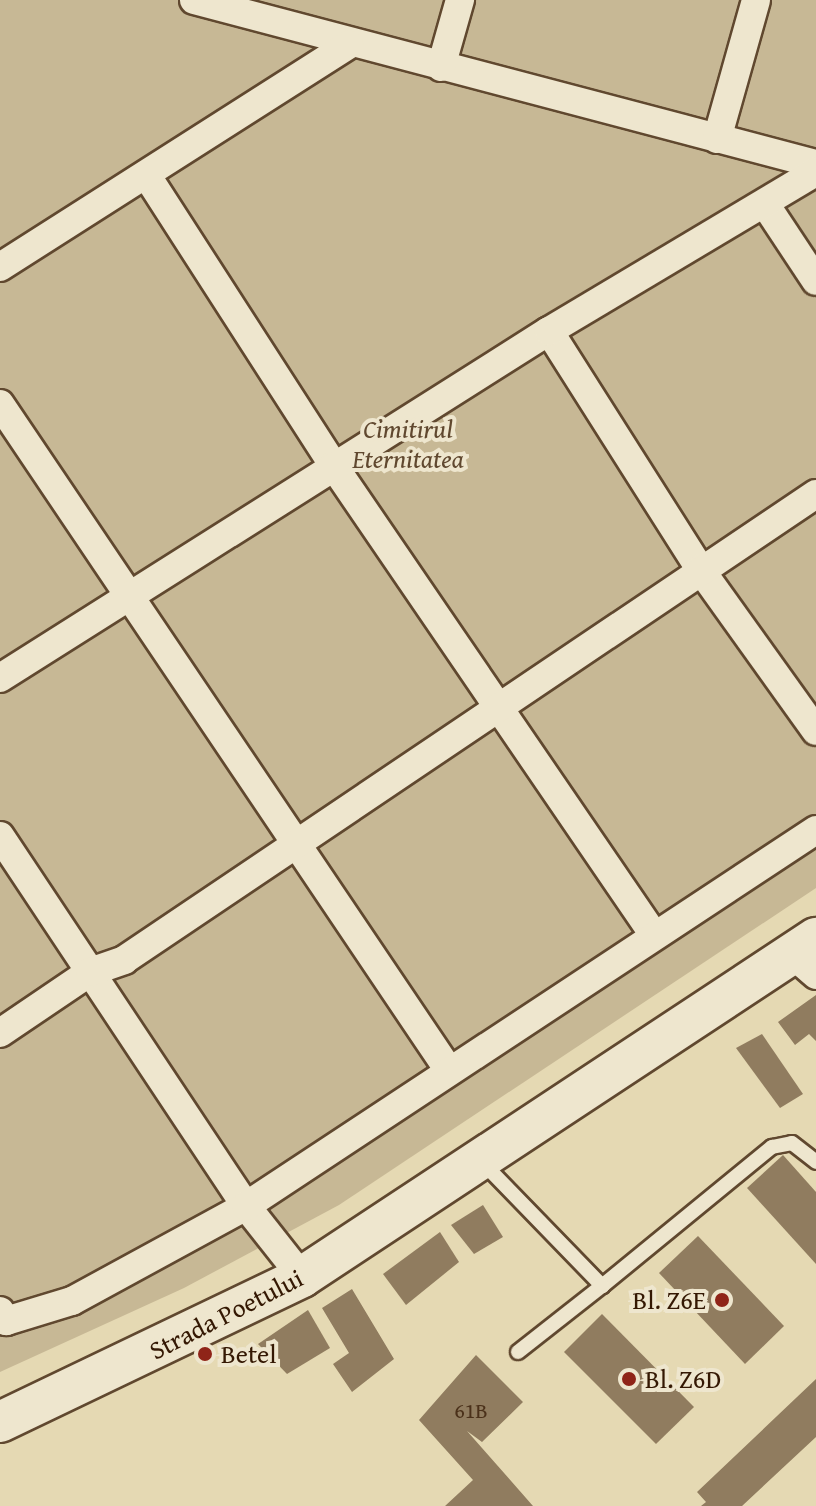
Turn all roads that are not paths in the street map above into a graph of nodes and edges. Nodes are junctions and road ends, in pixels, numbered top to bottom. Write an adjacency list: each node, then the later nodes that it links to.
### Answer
1 (194, 0): 4 (street)
2 (460, 0): 5 (street)
3 (756, 0): 6 (street)
4 (349, 45): 5 (street); 9 (street)
5 (441, 67): 6 (street)
6 (717, 139): 7 (street)
7 (816, 164)
8 (816, 172): 10 (street)
9 (149, 179): 11 (street); 15 (street)
10 (765, 204): 12 (street); 13 (street)
11 (0, 267)
12 (816, 281)
13 (549, 331): 15 (street); 17 (street)
14 (0, 404): 18 (street)
15 (333, 465): 18 (street); 20 (street)
16 (816, 494): 17 (street)
17 (700, 569): 20 (street); 21 (street)
18 (130, 595): 19 (street); 24 (street)
19 (0, 678)
20 (502, 705): 24 (street); 25 (street)
21 (816, 731)
22 (816, 830): 25 (street)
23 (0, 836): 27 (street)
24 (297, 839): 27 (street); 29 (street)
25 (654, 935): 29 (street)
26 (808, 956): 30 (street, Strada Poetului)
27 (90, 972): 28 (street); 32 (street)
28 (0, 1033)
29 (448, 1069): 32 (street)
30 (482, 1162): 33 (street, Strada Poetului); 34 (lane)
31 (816, 1162): 34 (lane)
32 (246, 1206): 33 (street); 35 (street)
33 (302, 1277): 37 (street, Strada Poetului)
34 (602, 1286): 36 (lane)
35 (2, 1319)
36 (518, 1352)
37 (0, 1422)

